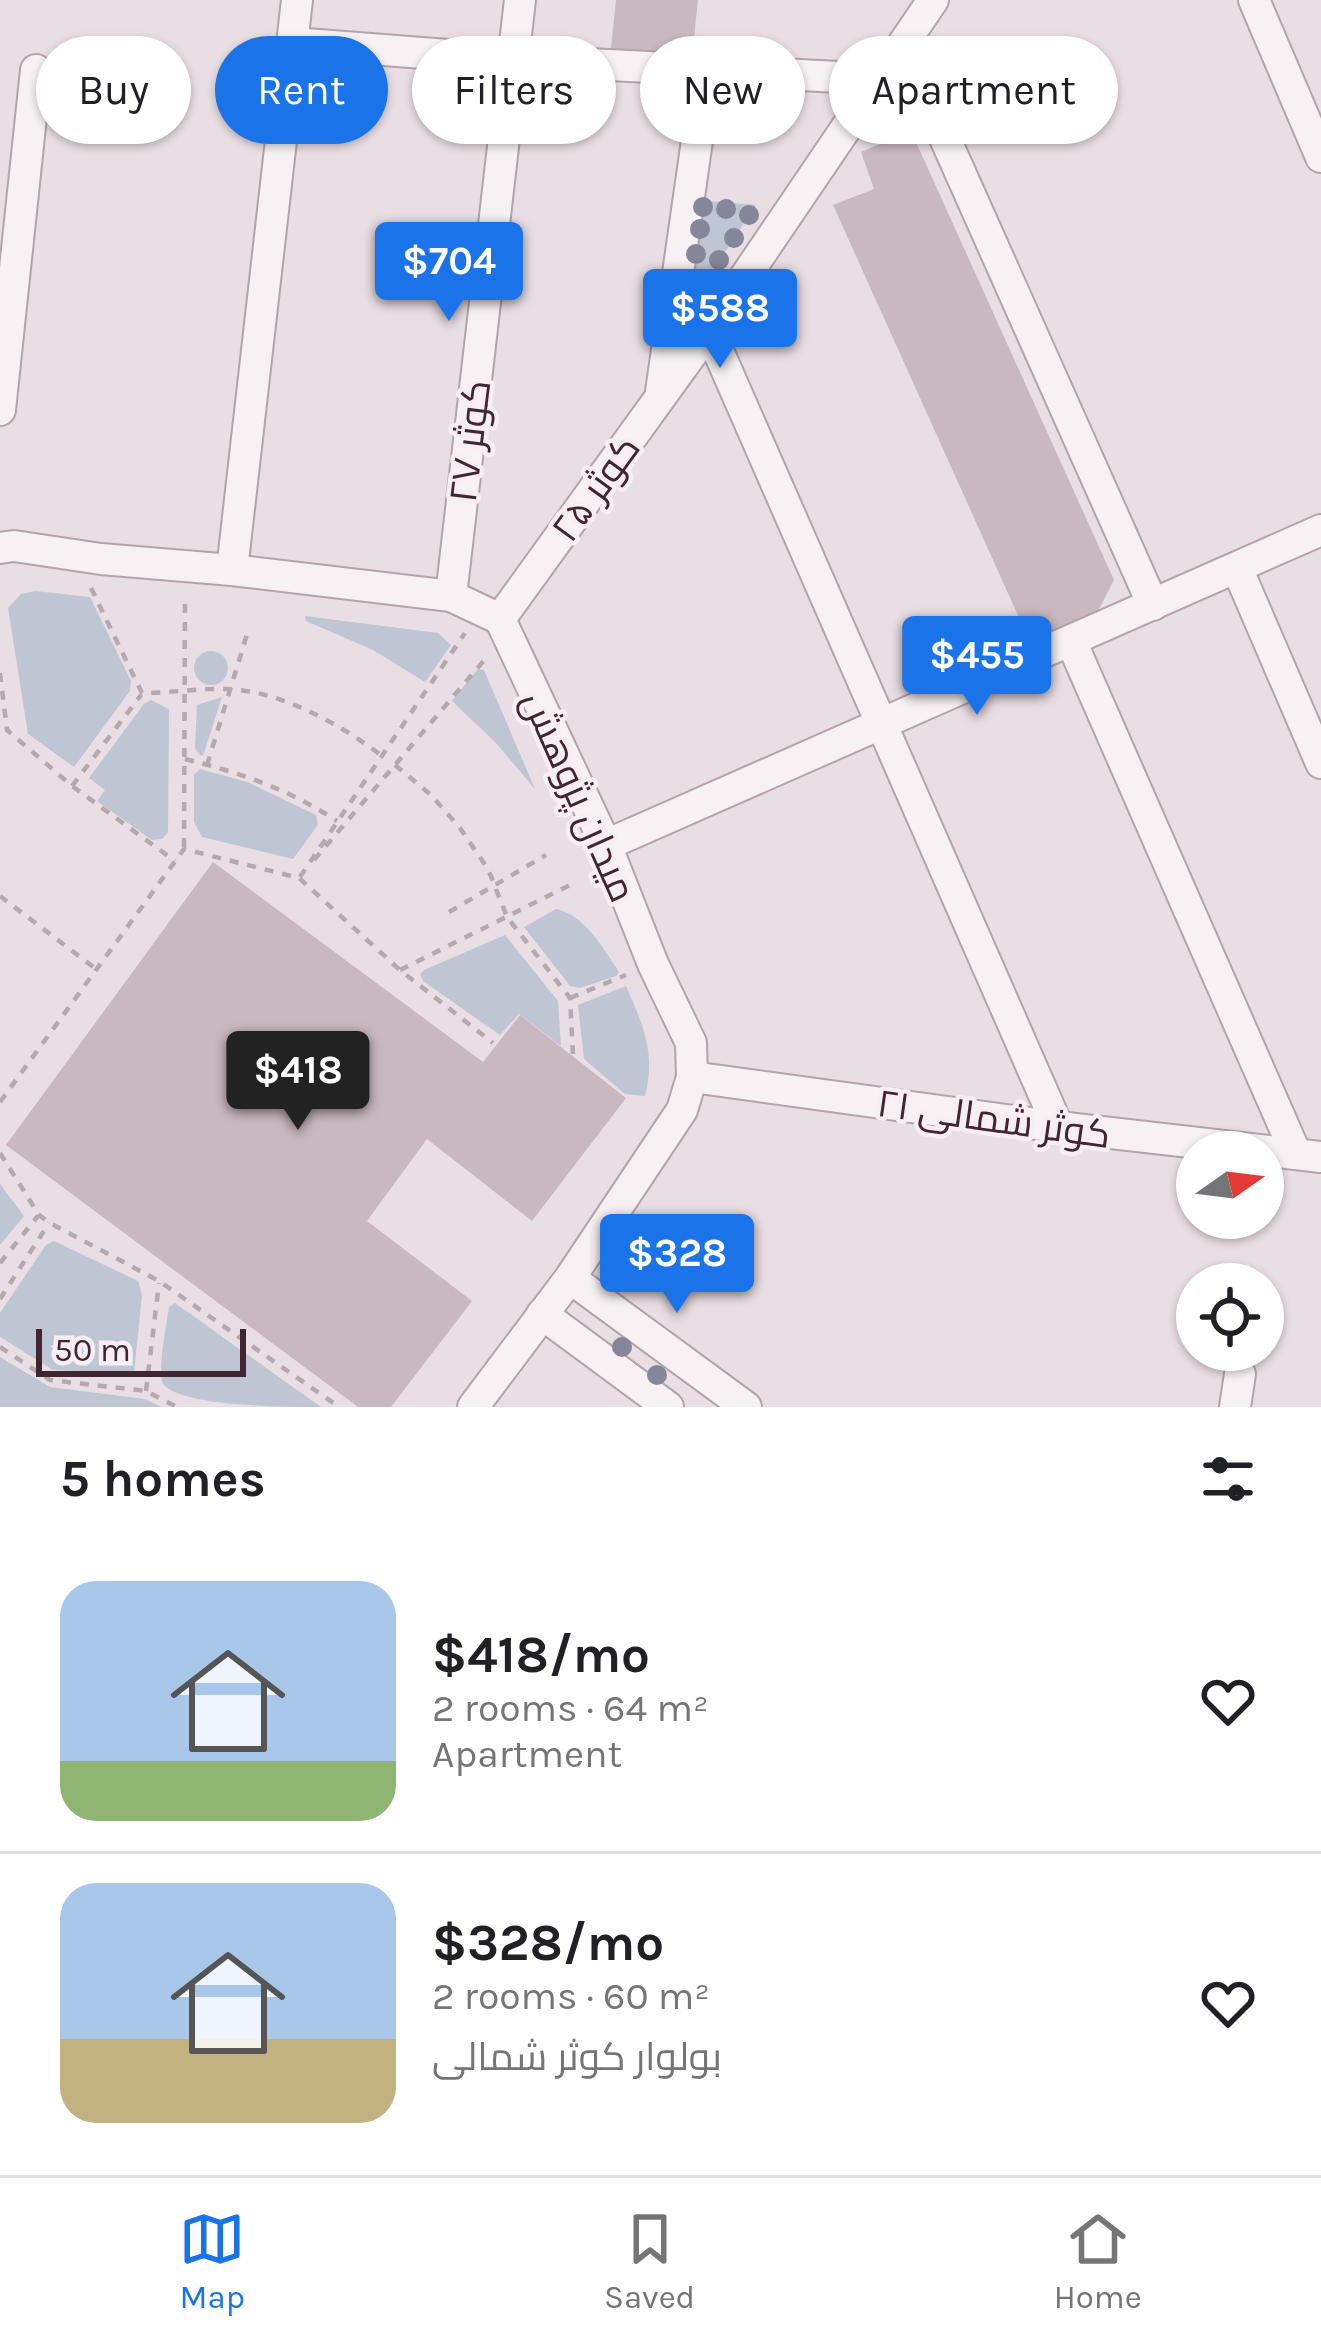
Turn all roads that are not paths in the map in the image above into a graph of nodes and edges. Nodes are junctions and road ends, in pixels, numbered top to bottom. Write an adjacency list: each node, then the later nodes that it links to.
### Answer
1 (297, 0): 5 (street)
2 (520, 0): 6 (street, کوثر ۲۷)
3 (933, 0): 7 (street, کوثر ۲۵)
4 (1254, 0): 9 (street)
5 (293, 36)
6 (516, 36)
7 (907, 36)
8 (36, 70): 17 (street)
9 (1318, 143)
10 (281, 144): 21 (street)
11 (503, 144): 22 (street, کوثر ۲۷)
12 (696, 144): 16 (street)
13 (833, 144): 15 (street, کوثر ۲۵)
14 (947, 144): 23 (street)
15 (709, 330): 16 (street, کوثر ۲۵); 26 (street)
16 (661, 395): 24 (street, کوثر ۲۵)
17 (0, 410)
18 (1321, 530): 20 (street)
19 (0, 548): 21 (street)
20 (1237, 568): 23 (street); 27 (street)
21 (232, 570): 22 (street)
22 (451, 596): 24 (street)
23 (1153, 605): 25 (street)
24 (496, 620): 28 (street, میدان پژوهش)
25 (1071, 640): 26 (street); 31 (street)
26 (880, 724): 28 (street); 30 (street)
27 (1321, 763)
28 (606, 845): 29 (street, میدان پژوهش)
29 (692, 1077): 30 (street, کوثر شمالی ۲۱); 32 (street)
30 (1058, 1127): 31 (street, کوثر شمالی ۲۱)
31 (1309, 1155)
32 (570, 1278): 33 (street); 37 (street)
33 (542, 1314): 35 (street); 36 (street)
34 (1240, 1374): 38 (street)
35 (473, 1407)
36 (668, 1407)
37 (746, 1407)
38 (1235, 1407)

